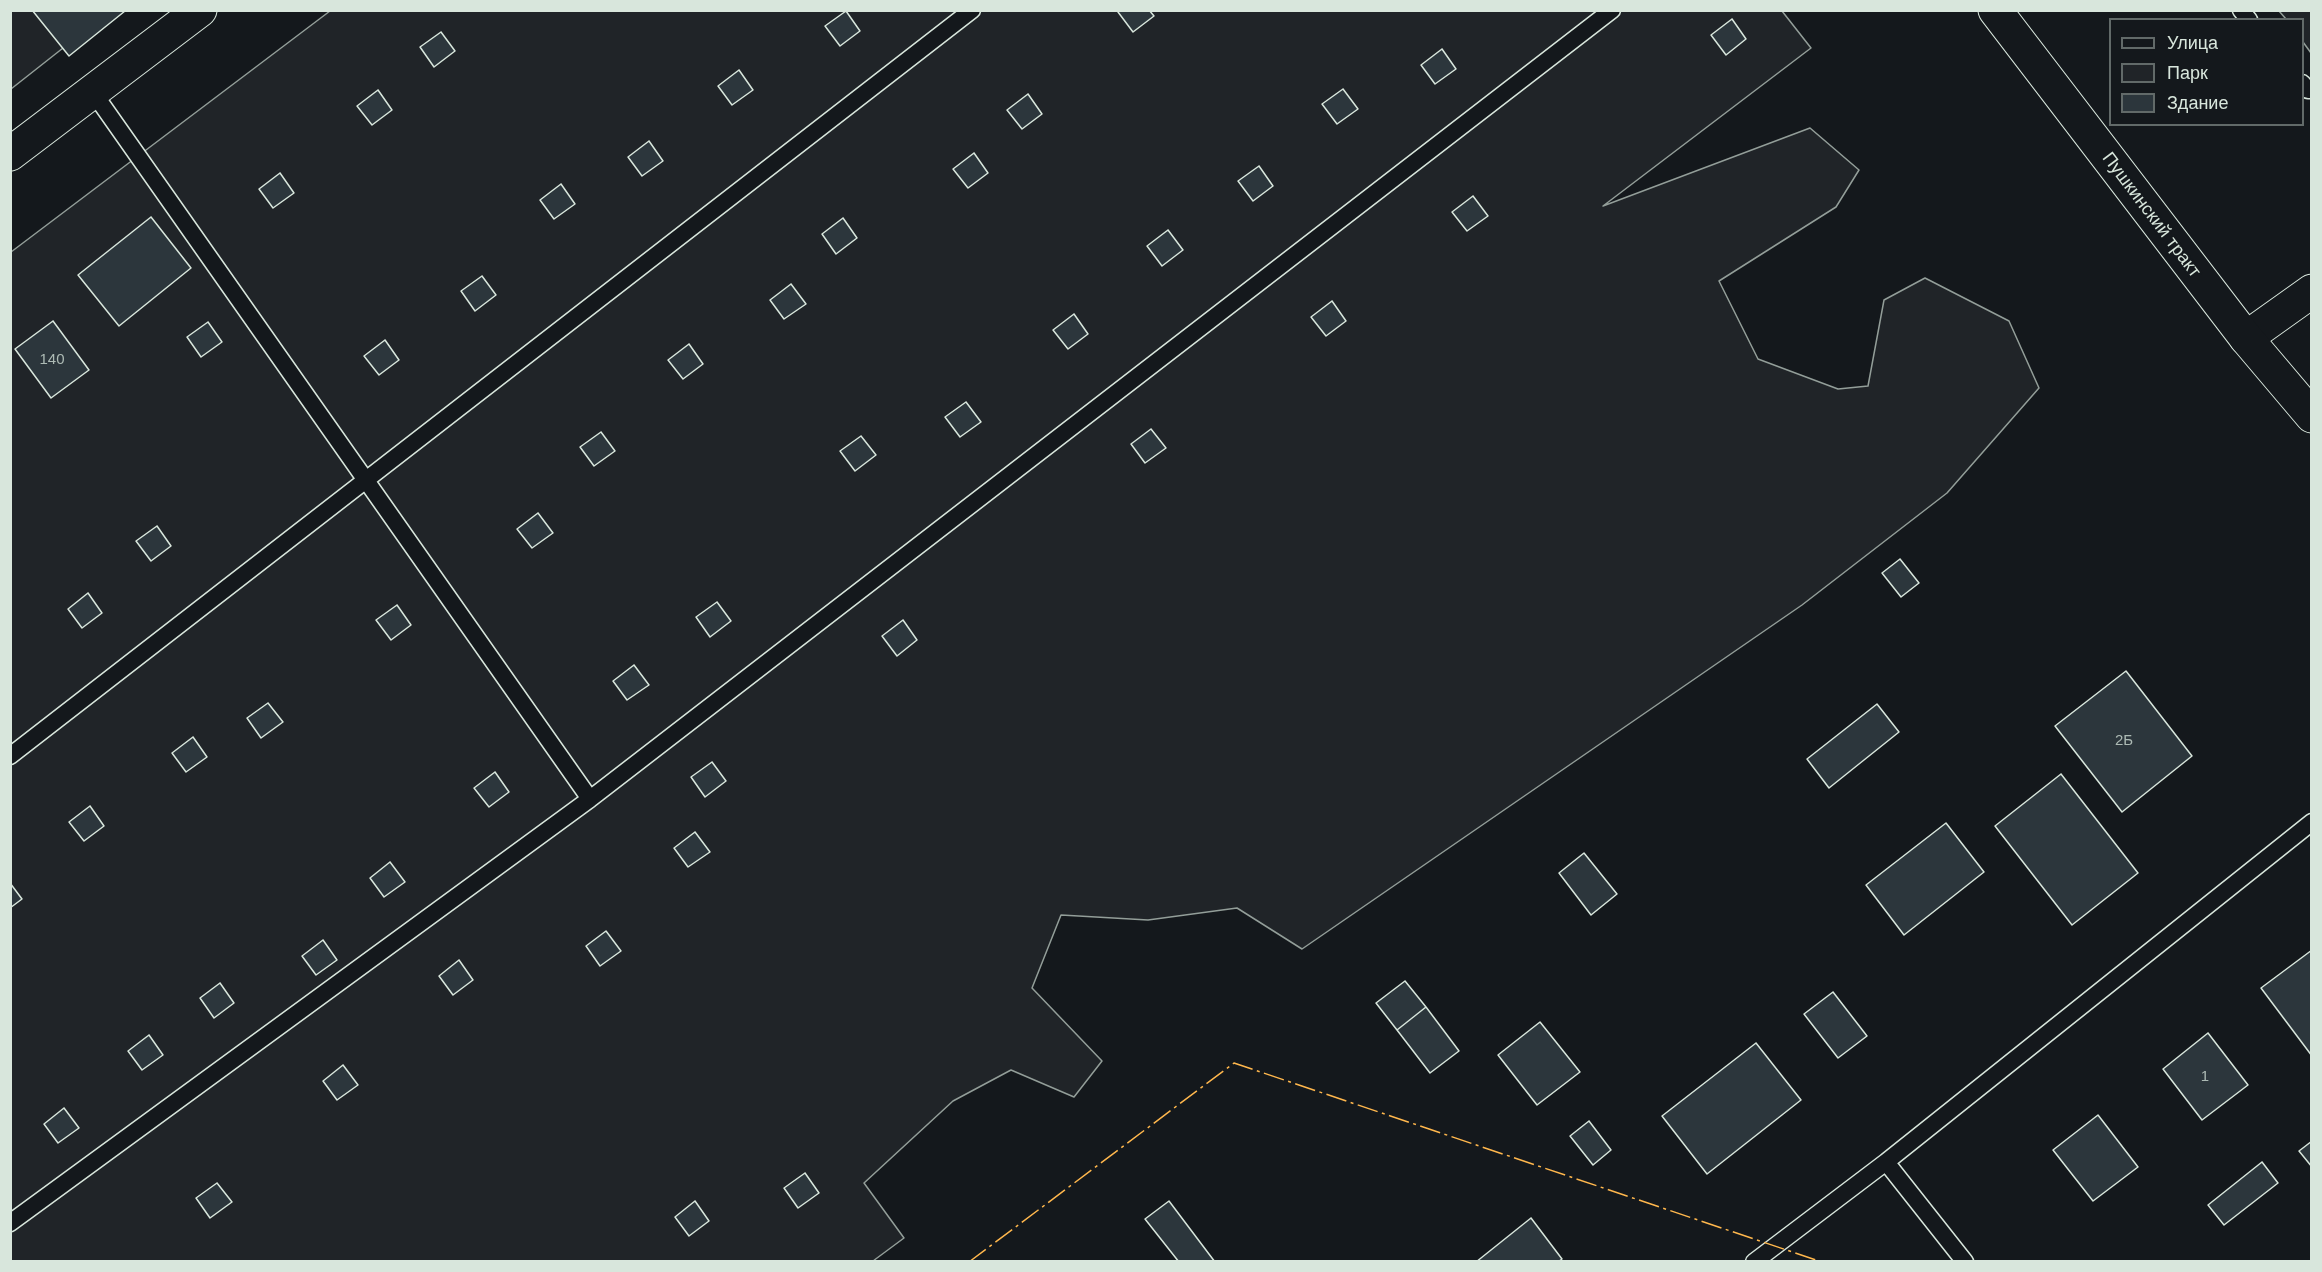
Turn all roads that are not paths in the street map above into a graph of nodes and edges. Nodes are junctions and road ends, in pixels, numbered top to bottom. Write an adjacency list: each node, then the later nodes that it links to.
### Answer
1 (200, 10): 5 (main road)
2 (972, 10): 10 (lane)
3 (1612, 10): 12 (lane)
4 (1995, 10): 8 (main road, Пушкинский тракт)
5 (93, 92): 6 (main road); 10 (lane)
6 (10, 154)
7 (2312, 291): 8 (main road)
8 (2246, 338): 9 (main road, Пушкинский тракт)
9 (2312, 416)
10 (367, 482): 11 (lane); 12 (lane)
11 (10, 756)
12 (590, 799): 15 (lane)
13 (2312, 822): 14 (lane)
14 (1886, 1162): 16 (lane); 17 (lane)
15 (10, 1224)
16 (1754, 1262)
17 (1965, 1262)

